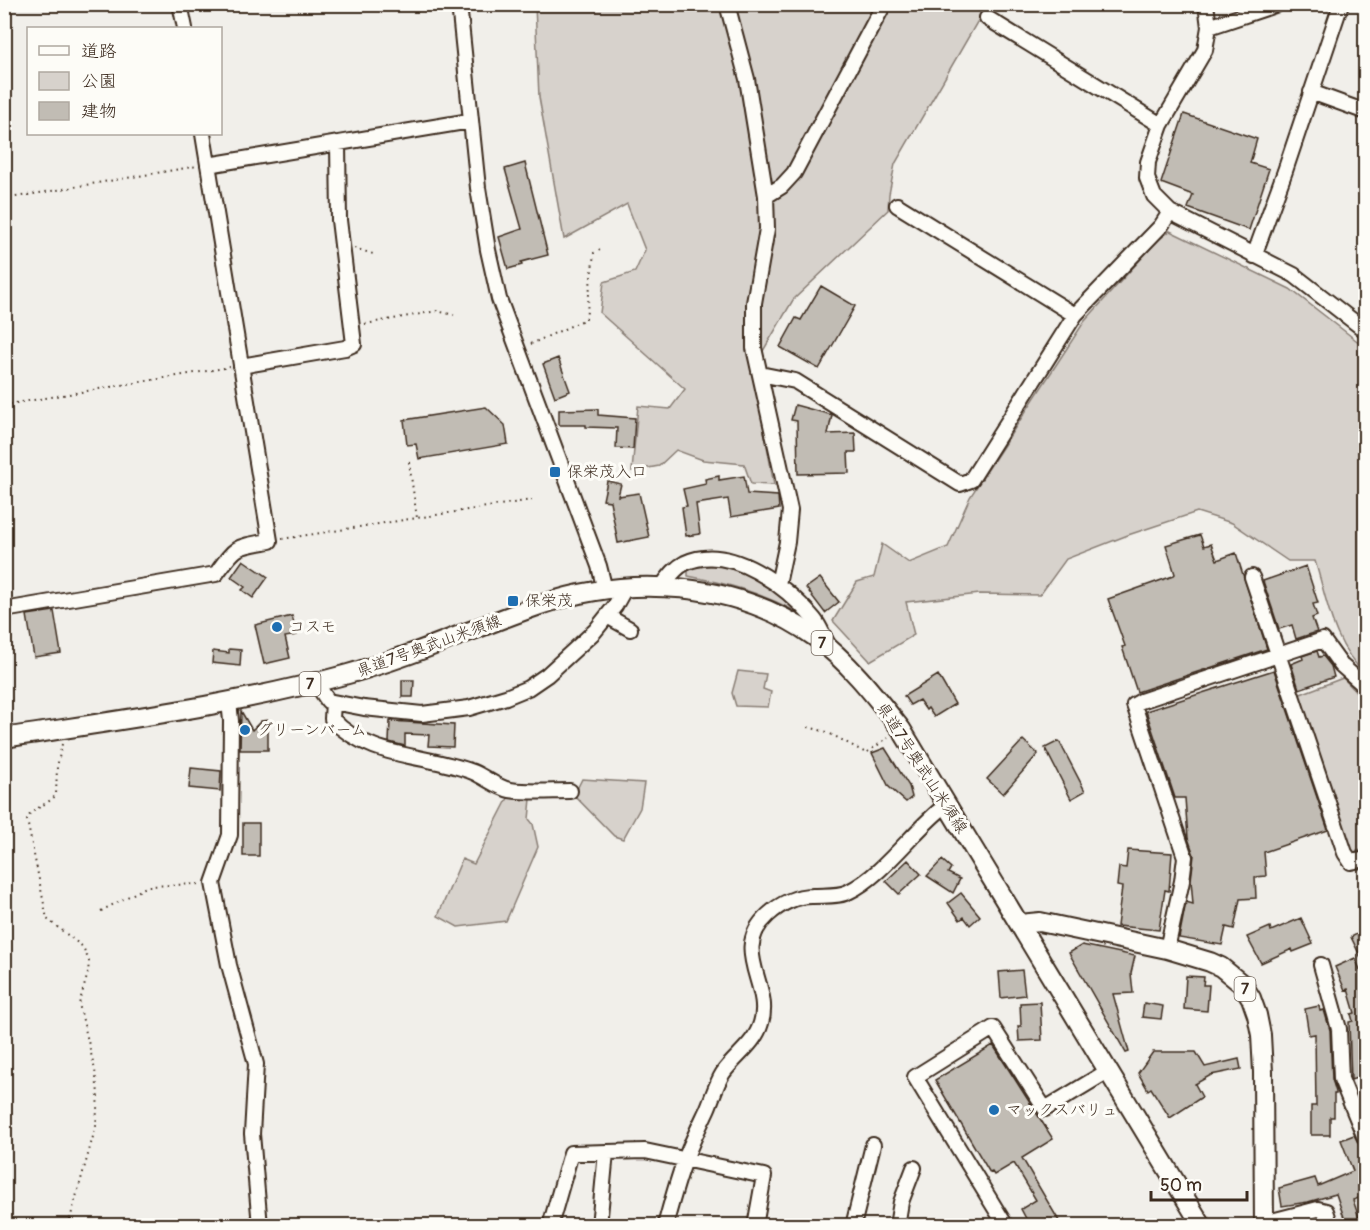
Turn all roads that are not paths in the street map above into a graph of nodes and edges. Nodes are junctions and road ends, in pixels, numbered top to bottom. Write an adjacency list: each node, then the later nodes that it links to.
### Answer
1 (180, 4): 9 (street)
2 (459, 4): 13 (street)
3 (727, 4): 18 (street)
4 (884, 4): 18 (street)
5 (1206, 4): 10 (street)
6 (1278, 4): 10 (street)
7 (1341, 4): 11 (street)
8 (987, 18): 14 (street)
9 (184, 27)
10 (1209, 27): 14 (street)
11 (1311, 92): 12 (street); 21 (street)
12 (1365, 112)
13 (470, 121): 16 (street); 30 (street)
14 (1161, 125): 20 (street)
15 (203, 135): 17 (street)
16 (338, 144): 17 (street); 24 (street)
17 (208, 165): 24 (street)
18 (766, 196): 25 (street)
19 (897, 205): 22 (street)
20 (1170, 212): 21 (street); 22 (street)
21 (1254, 256): 23 (street)
22 (1075, 315): 25 (street)
23 (1365, 331)
24 (241, 366): 31 (street)
25 (760, 374): 27 (street)
26 (1252, 577): 35 (street)
27 (778, 584): 28 (street); 34 (street)
28 (662, 586): 29 (main road, 県道7号奥武山米須線 / 7); 34 (main road, 県道7号奥武山米須線 / 7)
29 (625, 588): 30 (main road, 県道7号奥武山米須線 / 7); 32 (street)
30 (606, 590): 36 (main road, 県道7号奥武山米須線 / 7)
31 (4, 610)
32 (607, 616): 33 (street); 39 (street)
33 (630, 629)
34 (832, 651): 42 (main road, 県道7号奥武山米須線 / 7)
35 (1278, 655): 37 (street); 43 (street); 45 (street)
36 (316, 683): 38 (main road, 県道7号奥武山米須線 / 7); 39 (street)
37 (1365, 687)
38 (229, 701): 40 (main road, 県道7号奥武山米須線 / 7); 54 (street)
39 (333, 702): 41 (street)
40 (4, 738)
41 (570, 791)
42 (946, 804): 44 (main road, 県道7号奥武山米須線 / 7); 51 (street)
43 (1365, 858)
44 (1020, 924): 45 (main road, 7); 47 (main road, 県道7号奥武山米須線 / 7)
45 (1167, 949): 53 (main road, 7)
46 (1321, 965): 48 (street)
47 (1108, 1071): 61 (street); 62 (main road, 県道7号奥武山米須線 / 7)
48 (1365, 1140)
49 (873, 1145): 59 (street)
50 (606, 1152): 51 (street); 55 (street); 56 (street)
51 (685, 1161): 57 (street); 58 (street)
52 (914, 1168): 60 (street)
53 (1264, 1224): 63 (street)
54 (260, 1226)
55 (550, 1226)
56 (599, 1226)
57 (665, 1226)
58 (755, 1226)
59 (853, 1226)
60 (897, 1226)
61 (1006, 1226)
62 (1202, 1226)
63 (1331, 1226)

